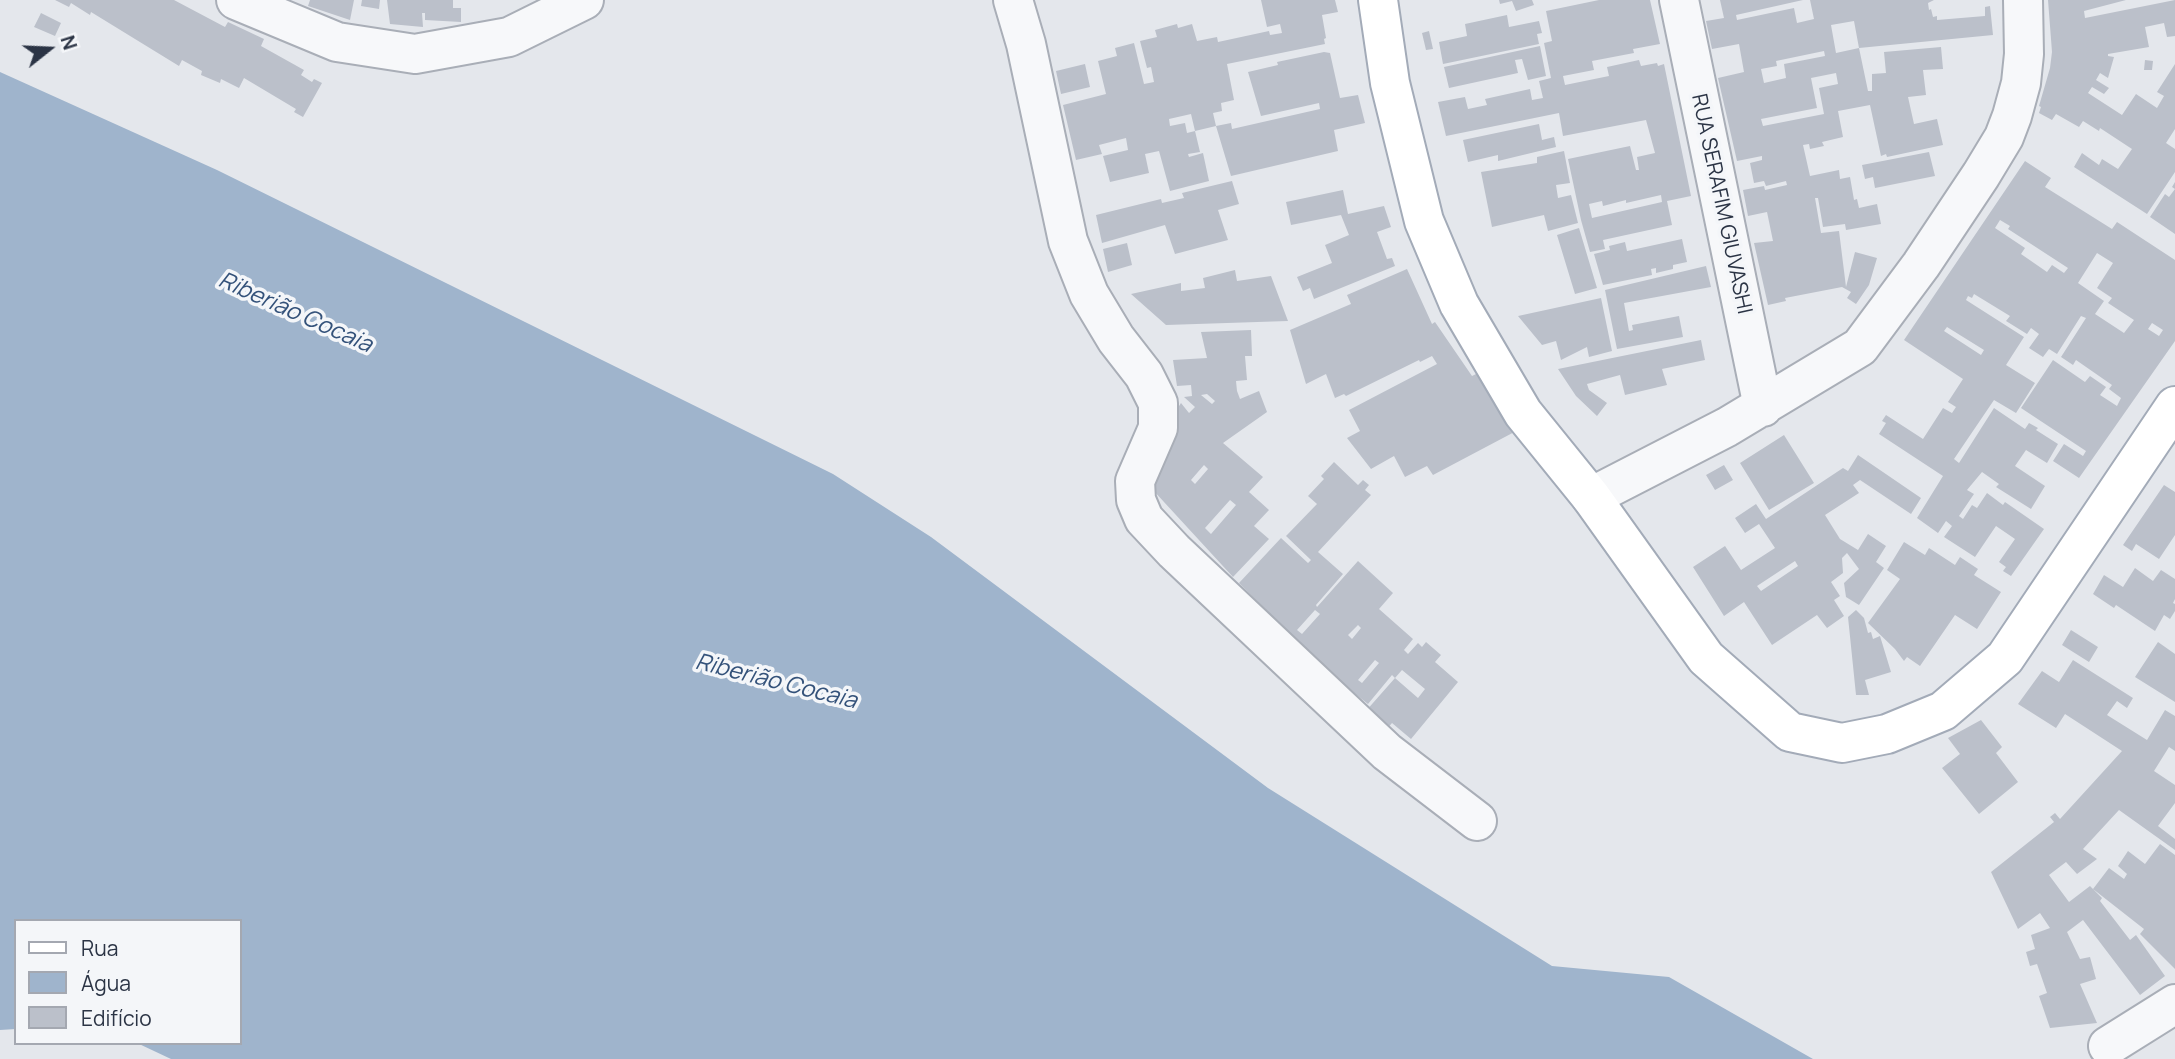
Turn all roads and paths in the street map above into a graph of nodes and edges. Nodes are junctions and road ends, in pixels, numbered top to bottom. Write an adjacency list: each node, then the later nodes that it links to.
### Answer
1 (236, 0): 2 (street)
2 (584, 0)
3 (1013, 0): 10 (street)
4 (1378, 0): 9 (main road)
5 (1679, 0): 8 (street, RUA SERAFIM GIUVASHI)
6 (2023, 0): 8 (street)
7 (2175, 406): 9 (main road)
8 (1763, 407): 9 (street)
9 (1591, 497)
10 (1477, 821)
11 (2175, 1004): 12 (street)
12 (2108, 1046)

